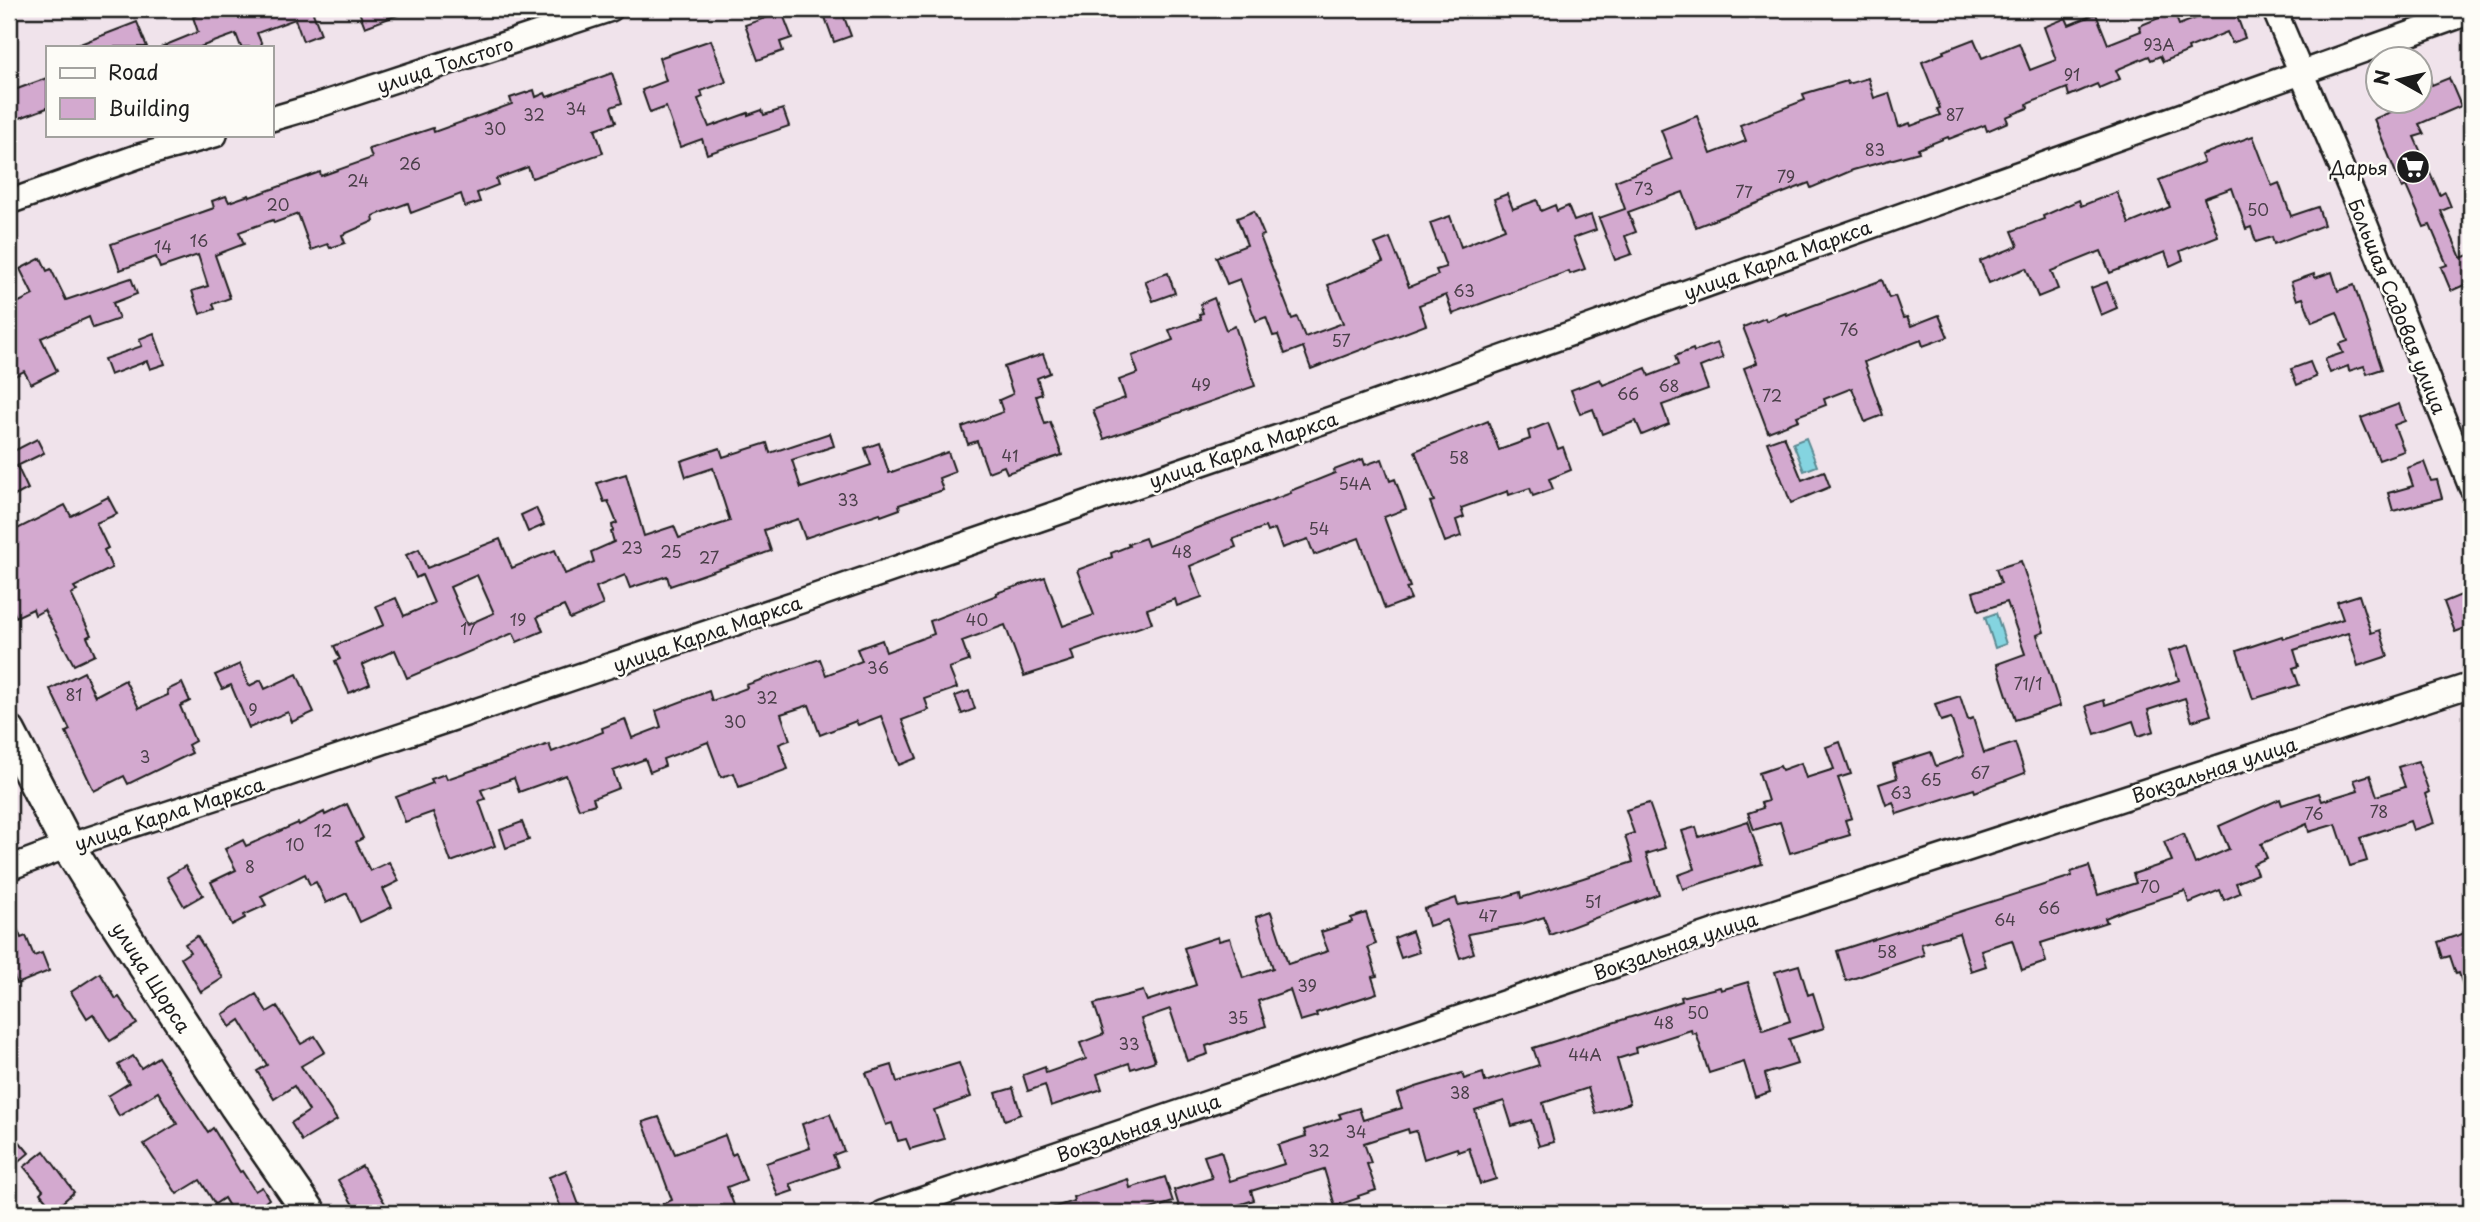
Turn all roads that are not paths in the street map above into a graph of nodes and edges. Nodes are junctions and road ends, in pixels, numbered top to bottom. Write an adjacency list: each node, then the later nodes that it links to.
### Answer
1 (610, 9): 5 (street, улица Толстого)
2 (2274, 9): 4 (street, Большая Садовая улица)
3 (2471, 12): 4 (street, улица Карла Маркса)
4 (2300, 71): 8 (street, Большая Садовая улица); 11 (street, улица Карла Маркса)
5 (273, 118)
6 (211, 136): 7 (street)
7 (9, 200)
8 (2471, 487)
9 (2471, 685): 14 (street, Вокзальная улица)
10 (9, 732): 11 (main road, улица Щорса)
11 (68, 846): 12 (street, улица Карла Маркса); 13 (main road, улица Щорса)
12 (9, 868)
13 (310, 1213)
14 (881, 1213)

